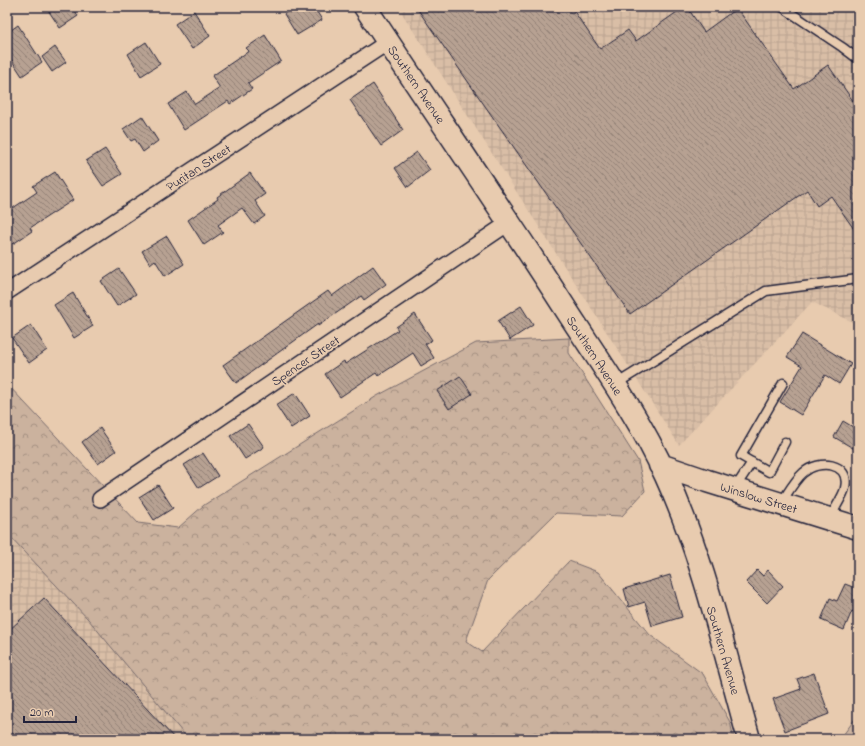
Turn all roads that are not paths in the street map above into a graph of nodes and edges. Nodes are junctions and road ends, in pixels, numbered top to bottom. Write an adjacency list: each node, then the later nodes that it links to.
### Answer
1 (365, 7): 3 (main road, Southern Avenue)
2 (782, 7): 4 (lane)
3 (388, 42): 5 (main road, Southern Avenue); 9 (street, Puritan Street)
4 (858, 59)
5 (510, 222): 11 (main road, Southern Avenue); 16 (street, Spencer Street)
6 (858, 279): 7 (lane)
7 (849, 280): 8 (lane); 11 (lane)
8 (858, 285)
9 (7, 292)
10 (783, 383): 13 (lane)
11 (615, 385): 14 (main road, Southern Avenue)
12 (785, 442): 13 (lane)
13 (752, 462): 15 (lane)
14 (660, 465): 15 (main road, Winslow Street); 20 (main road, Southern Avenue)
15 (734, 489): 17 (main road, Winslow Street)
16 (100, 499)
17 (780, 504): 18 (main road, Winslow Street); 18 (lane)
18 (829, 519): 19 (main road, Winslow Street)
19 (858, 528)
20 (749, 739)

